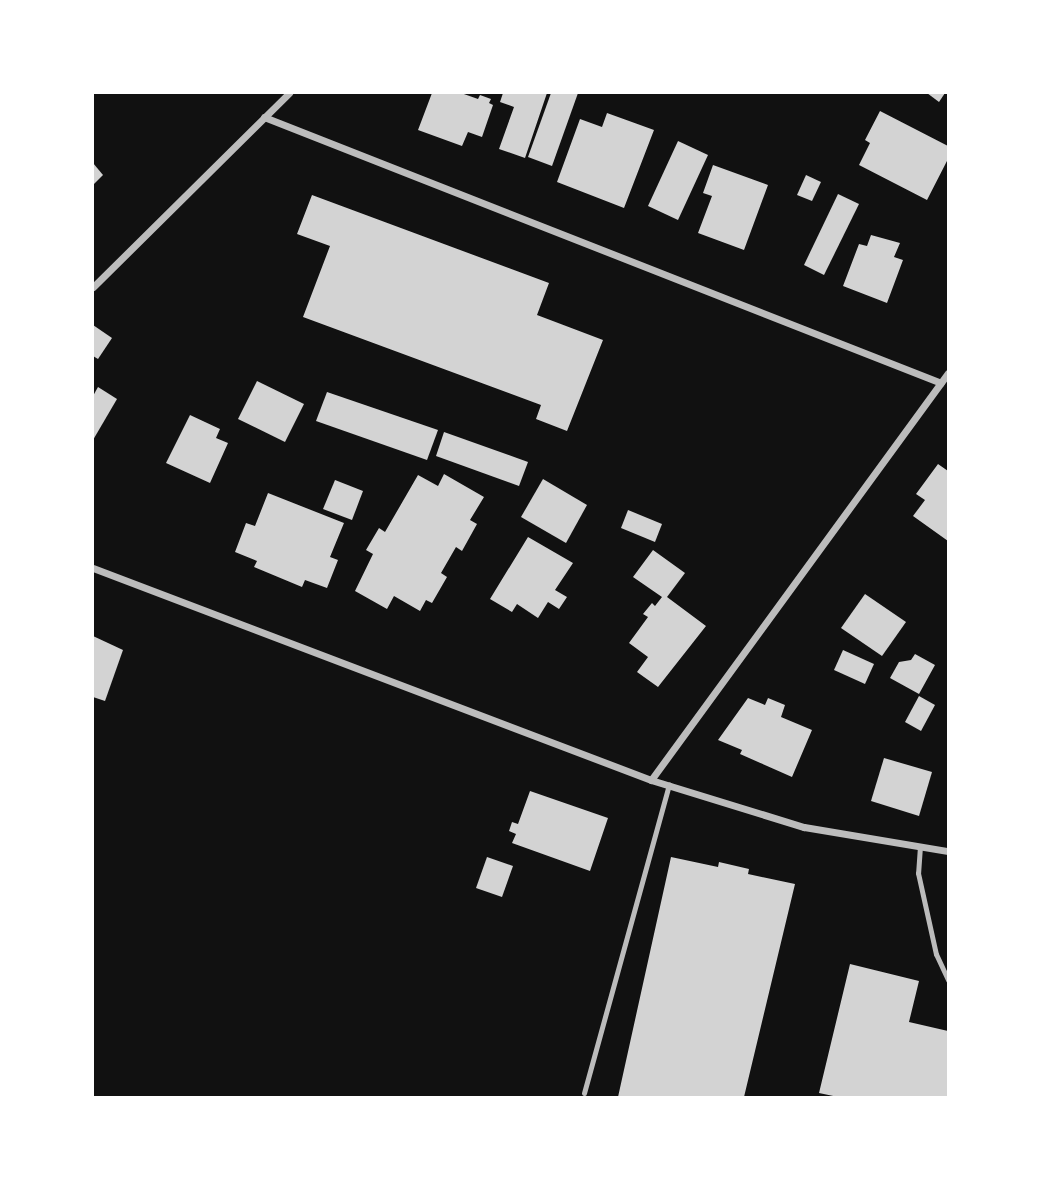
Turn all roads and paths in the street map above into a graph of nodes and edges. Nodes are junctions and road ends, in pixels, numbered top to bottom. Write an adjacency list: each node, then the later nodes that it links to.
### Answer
1 (289, 93): 2 (street)
2 (264, 117): 3 (street); 5 (street)
3 (93, 287)
4 (948, 373): 5 (street)
5 (941, 383): 7 (street)
6 (93, 568): 7 (street)
7 (651, 779): 8 (street)
8 (669, 785): 9 (street); 12 (lane)
9 (920, 846): 10 (street); 11 (lane)
10 (948, 851)
11 (948, 980)
12 (584, 1093)

